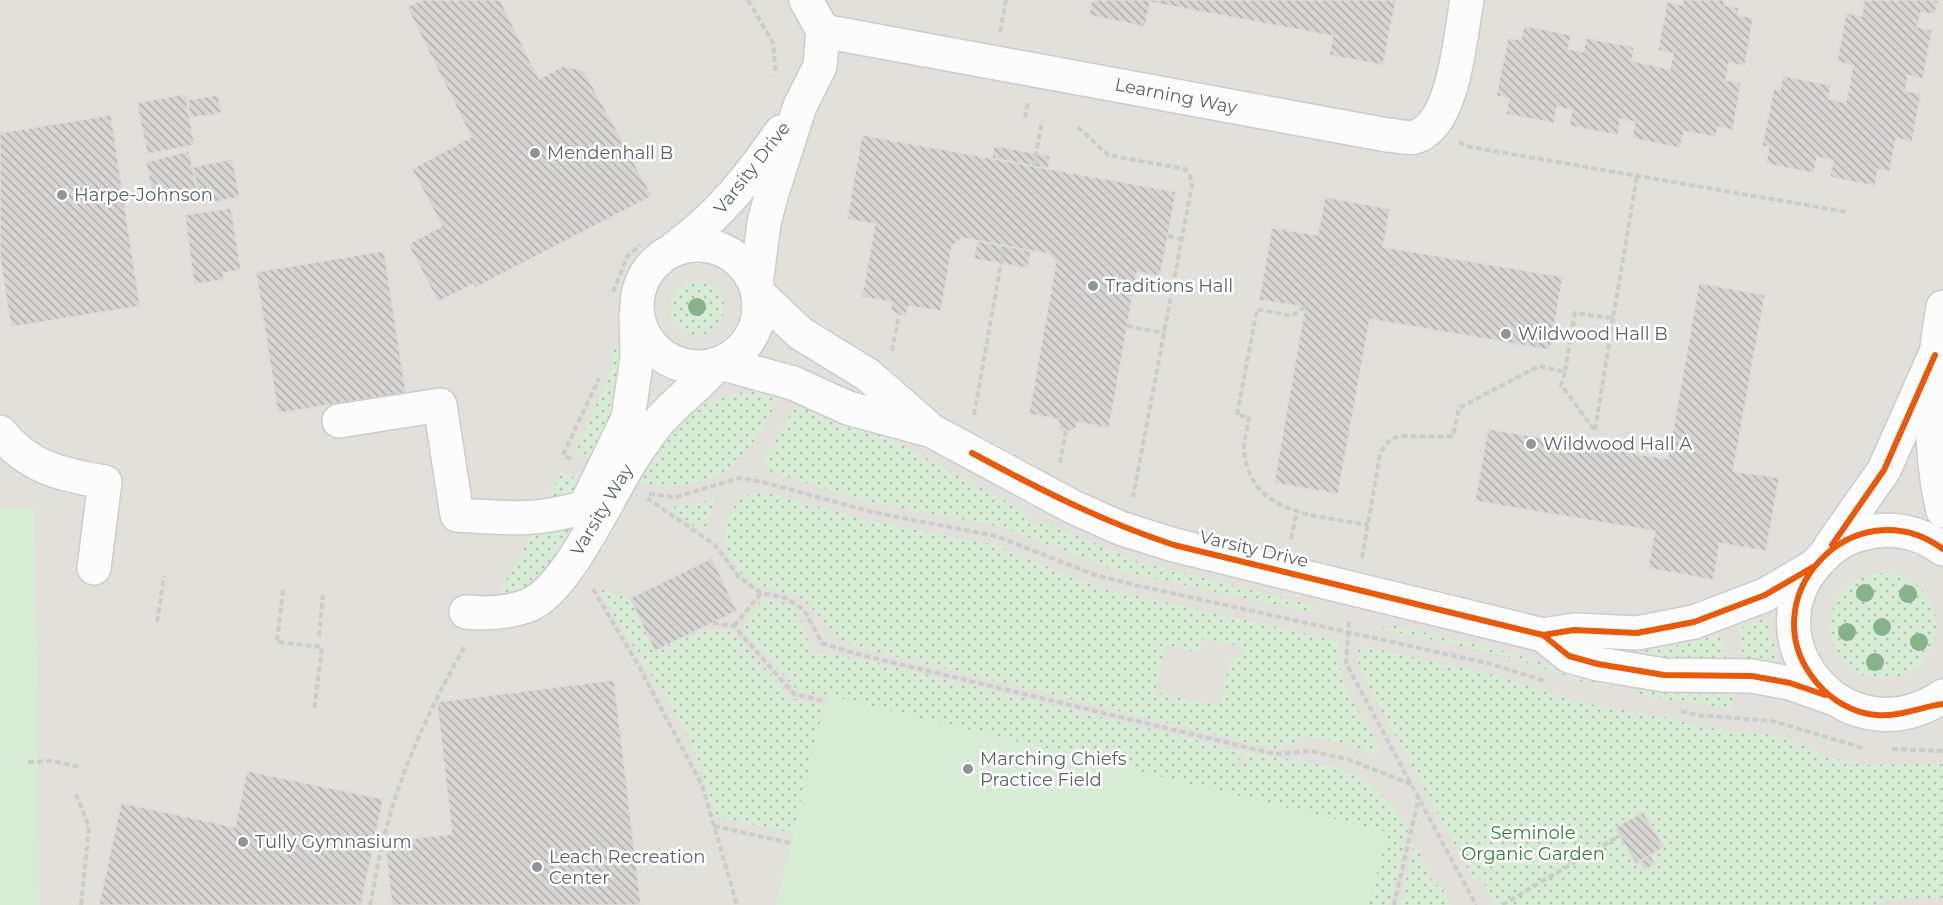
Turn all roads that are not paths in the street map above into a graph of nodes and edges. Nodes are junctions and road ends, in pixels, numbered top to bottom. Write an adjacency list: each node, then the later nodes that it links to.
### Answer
1 (806, 0): 3 (street)
2 (1467, 0): 3 (street, Learning Way)
3 (823, 32): 4 (street, Varsity Drive)
4 (800, 106): 5 (street, Varsity Drive); 6 (street, Varsity Drive)
5 (674, 249): 6 (street); 8 (street)
6 (757, 289): 10 (street); 12 (street, Varsity Drive)
7 (1943, 307): 9 (street)
8 (636, 315): 10 (street); 11 (street, Varsity Way)
9 (1935, 355): 14 (street); 16 (street)
10 (720, 365): 12 (street, Varsity Drive); 18 (street, Varsity Way)
11 (339, 421)
12 (932, 431): 19 (street, Varsity Drive)
13 (0, 432): 17 (street)
14 (1943, 511)
15 (1943, 549): 16 (street, Varsity Drive)
16 (1819, 560): 19 (street, Varsity Drive); 20 (street)
17 (94, 568)
18 (466, 627)
19 (1543, 635): 20 (street, Varsity Drive)
20 (1832, 698): 21 (street, Varsity Drive)
21 (1938, 702)

